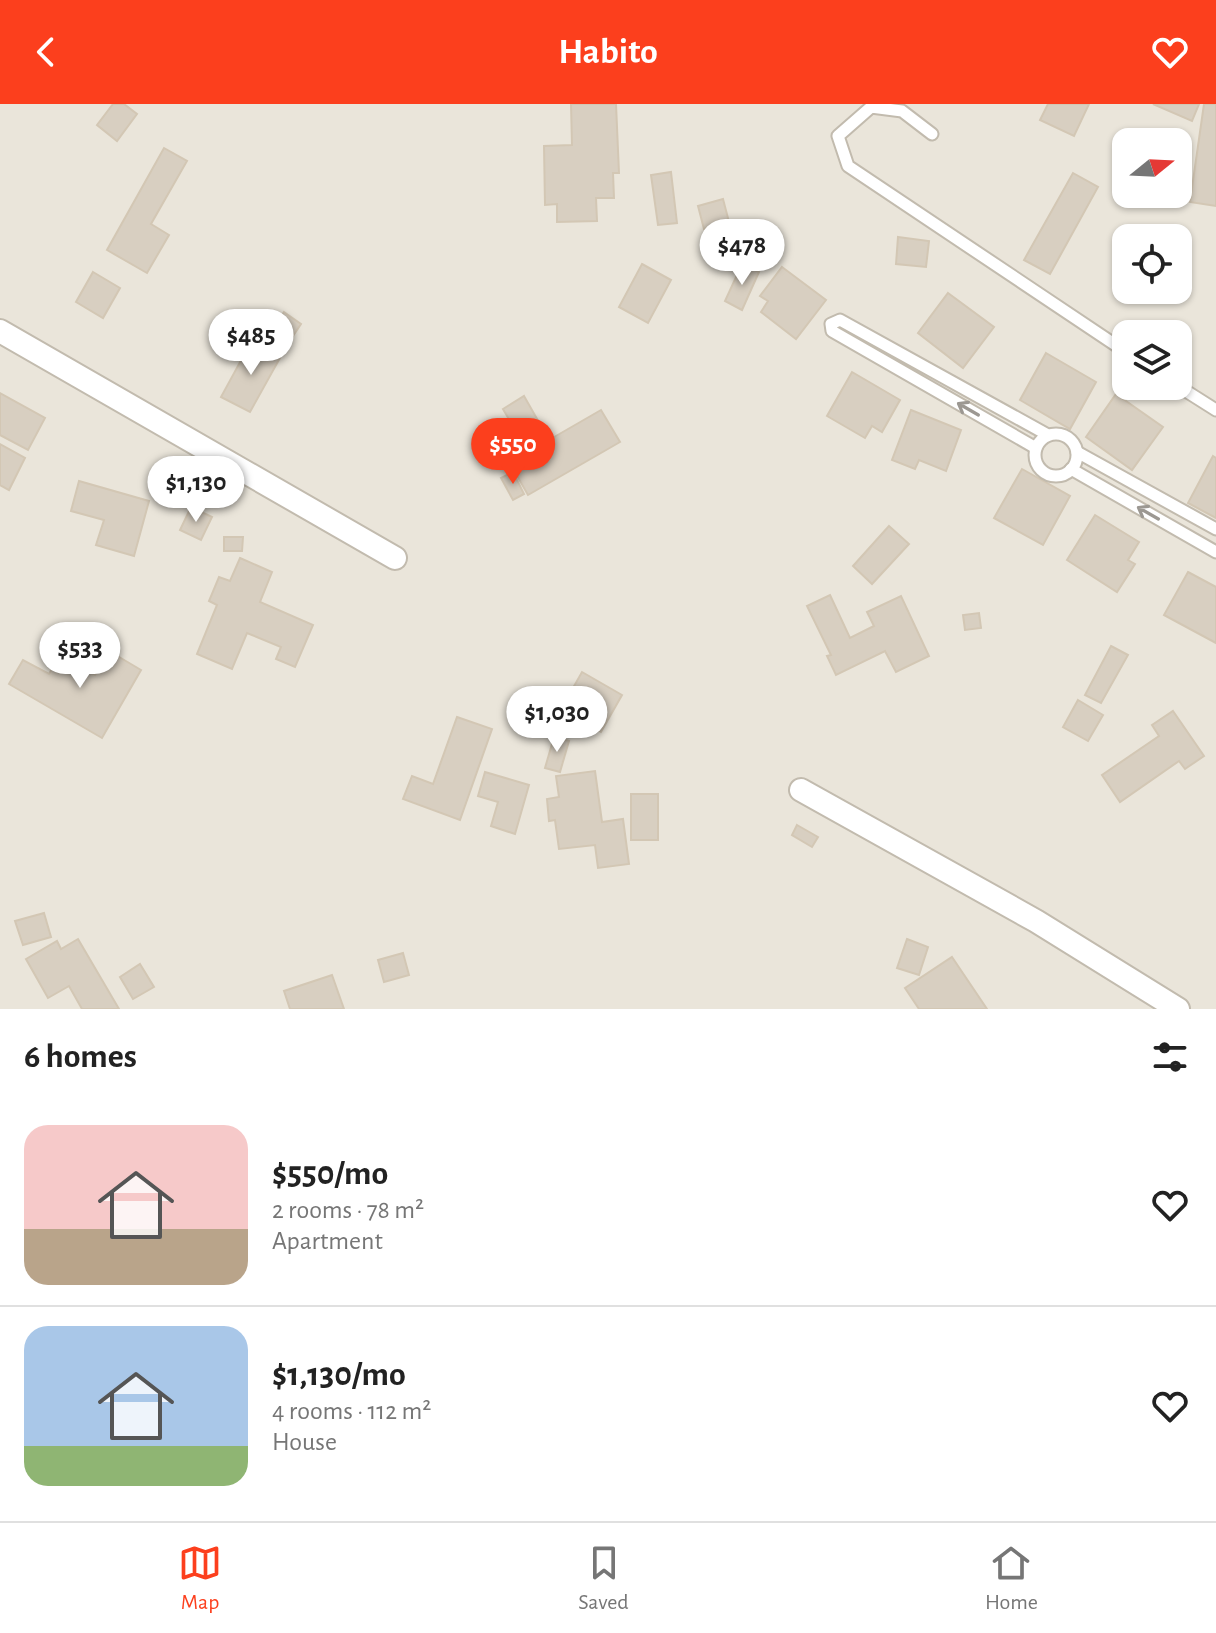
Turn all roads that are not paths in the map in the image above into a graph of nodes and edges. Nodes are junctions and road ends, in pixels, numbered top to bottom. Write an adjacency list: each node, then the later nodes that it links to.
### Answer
1 (932, 134): 3 (lane)
2 (0, 331): 12 (street)
3 (1112, 343)
4 (1192, 395): 5 (lane)
5 (1216, 410)
6 (1048, 435): 7 (lane); 7 (lane, one-way to 6); 8 (lane)
7 (1036, 448): 9 (lane)
8 (1077, 452): 9 (lane); 10 (lane)
9 (1071, 469): 11 (lane, one-way to 9)
10 (1216, 529)
11 (1216, 552)
12 (395, 558)
13 (801, 790): 14 (street)
14 (1178, 1009)

